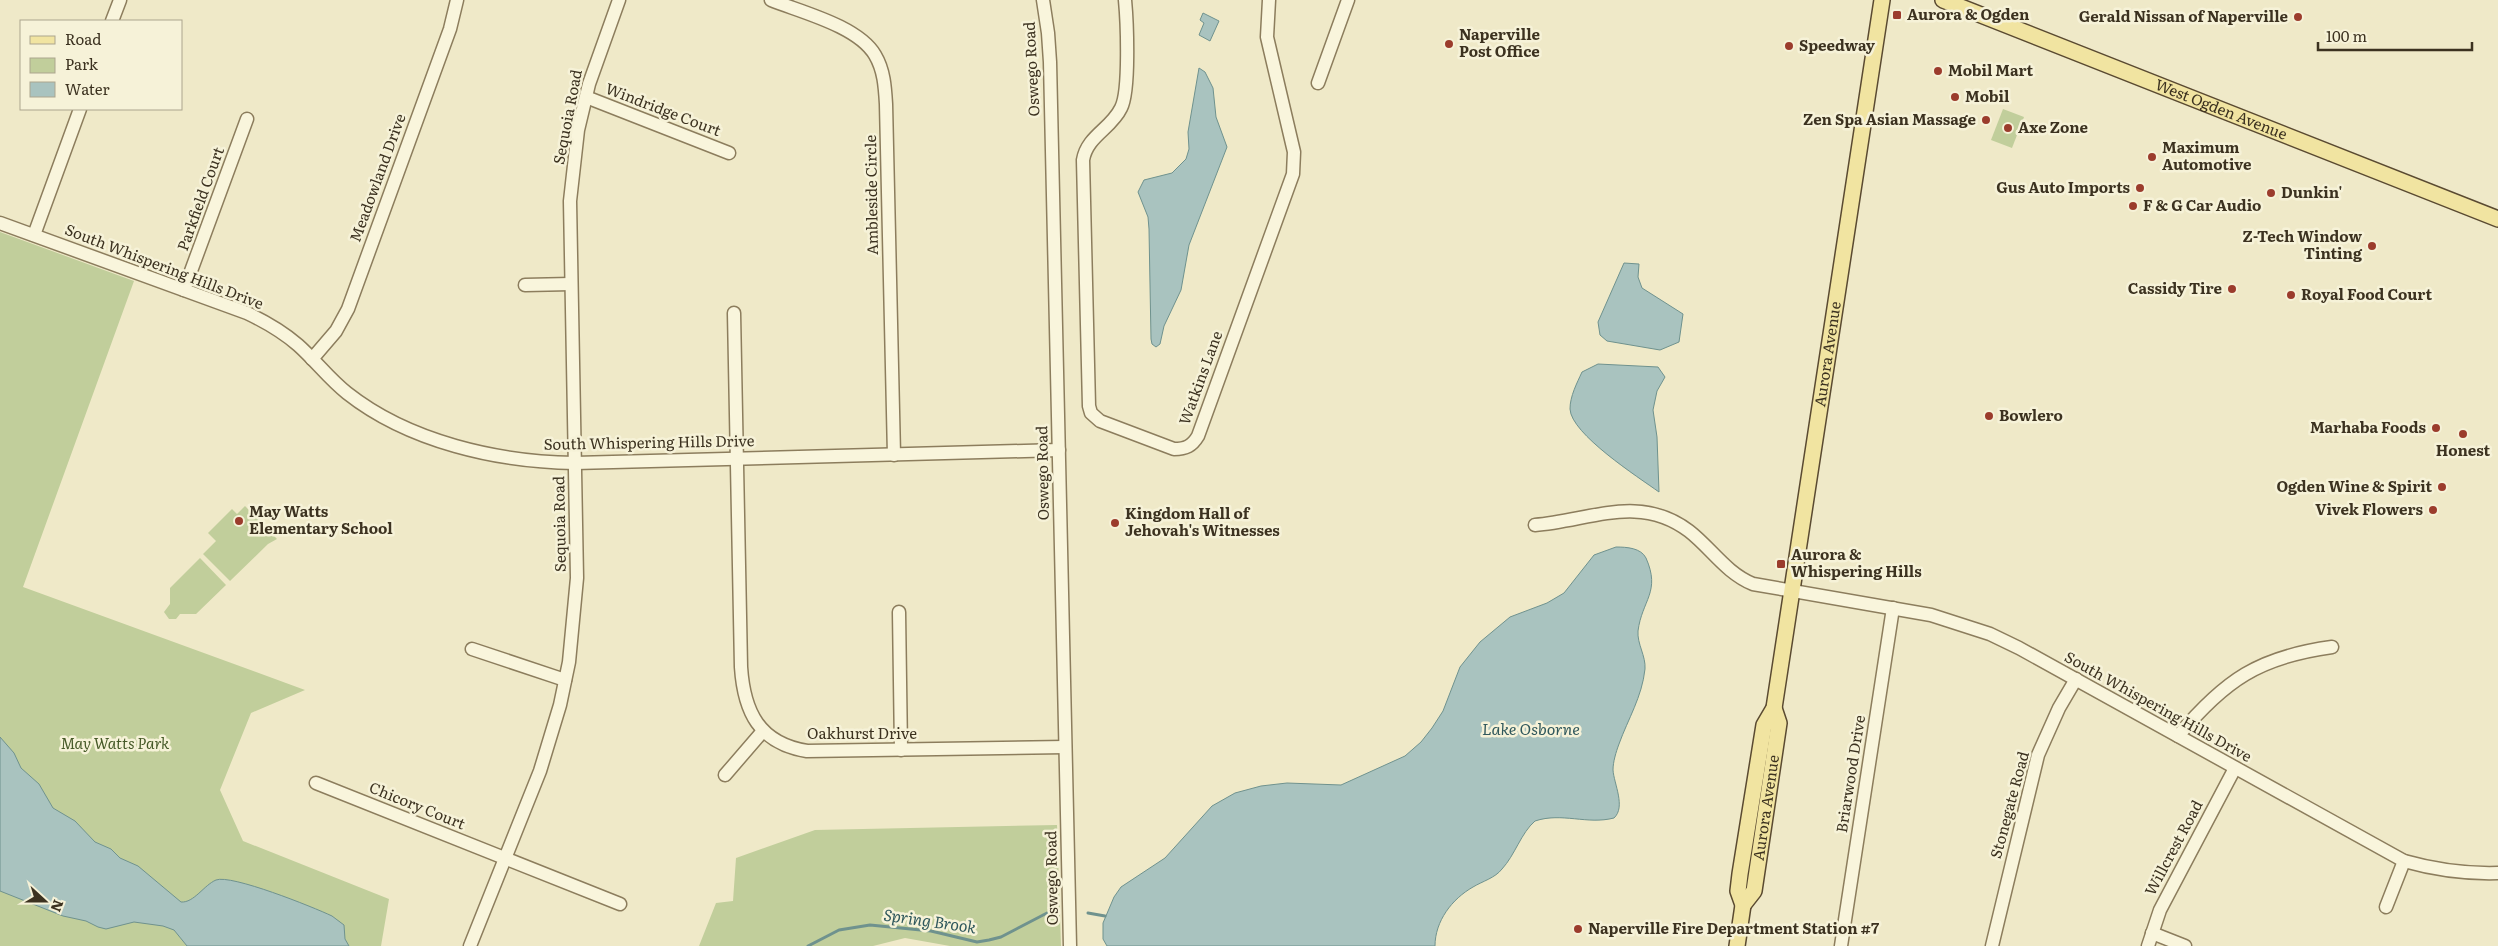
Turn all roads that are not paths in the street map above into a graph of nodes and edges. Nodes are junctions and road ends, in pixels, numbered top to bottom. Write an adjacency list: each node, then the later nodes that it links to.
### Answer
1 (120, 0): 11 (street)
2 (457, 0): 24 (street, Meadowland Drive)
3 (619, 0): 13 (street, Sequoia Road)
4 (771, 0): 26 (street, Ambleside Circle)
5 (1043, 0): 25 (street, Oswego Road)
6 (1125, 0): 7 (street, Watkins Lane)
7 (1269, 0)
8 (1348, 0): 12 (street)
9 (1882, 0): 30 (main road, Aurora Avenue)
10 (1943, 0): 17 (main road, West Ogden Avenue)
11 (112, 20)
12 (1318, 83)
13 (586, 98): 16 (street, Windridge Court); 20 (street, Sequoia Road)
14 (80, 110): 19 (street)
15 (248, 119): 22 (street, Parkfield Court)
16 (729, 153)
17 (2498, 219)
18 (0, 223): 19 (street, South Whispering Hills Drive)
19 (34, 235): 22 (street, South Whispering Hills Drive)
20 (571, 284): 21 (street); 28 (street, Sequoia Road)
21 (525, 285)
22 (184, 290): 24 (street, South Whispering Hills Drive)
23 (734, 313): 27 (street, Oakhurst Drive)
24 (312, 359): 28 (street, South Whispering Hills Drive)
25 (1059, 450): 26 (street, South Whispering Hills Drive); 39 (street, Oswego Road)
26 (894, 455): 27 (street, South Whispering Hills Drive)
27 (737, 458): 28 (street, South Whispering Hills Drive); 37 (street, Oakhurst Drive)
28 (575, 463): 36 (street, Sequoia Road)
29 (1535, 525): 30 (street, South Whispering Hills Drive)
30 (1792, 592): 31 (street, South Whispering Hills Drive); 52 (main road, Aurora Avenue)
31 (1893, 608): 35 (street, South Whispering Hills Drive); 53 (street, Briarwood Drive)
32 (899, 612): 40 (street)
33 (2332, 647): 38 (street)
34 (472, 649): 36 (street)
35 (2076, 679): 38 (street, South Whispering Hills Drive); 54 (street, Stonegate Road)
36 (565, 680): 44 (street, Sequoia Road)
37 (763, 731): 40 (street, Oakhurst Drive); 42 (street)
38 (2178, 736): 41 (street, South Whispering Hills Drive)
39 (1065, 746): 40 (street, Oakhurst Drive); 51 (street, Oswego Road)
40 (901, 750)
41 (2235, 768): 45 (street, South Whispering Hills Drive); 49 (street, Willcrest Road)
42 (726, 775)
43 (316, 783): 44 (street, Chicory Court)
44 (506, 858): 47 (street, Chicory Court); 50 (street, Sequoia Road)
45 (2404, 862): 46 (street, South Whispering Hills Drive); 48 (street)
46 (2498, 873)
47 (620, 904)
48 (2386, 907)
49 (2152, 933): 55 (street, Willcrest Road); 56 (street)
50 (470, 946)
51 (1070, 946)
52 (1737, 946)
53 (1841, 946)
54 (1992, 946)
55 (2148, 946)
56 (2185, 946)

